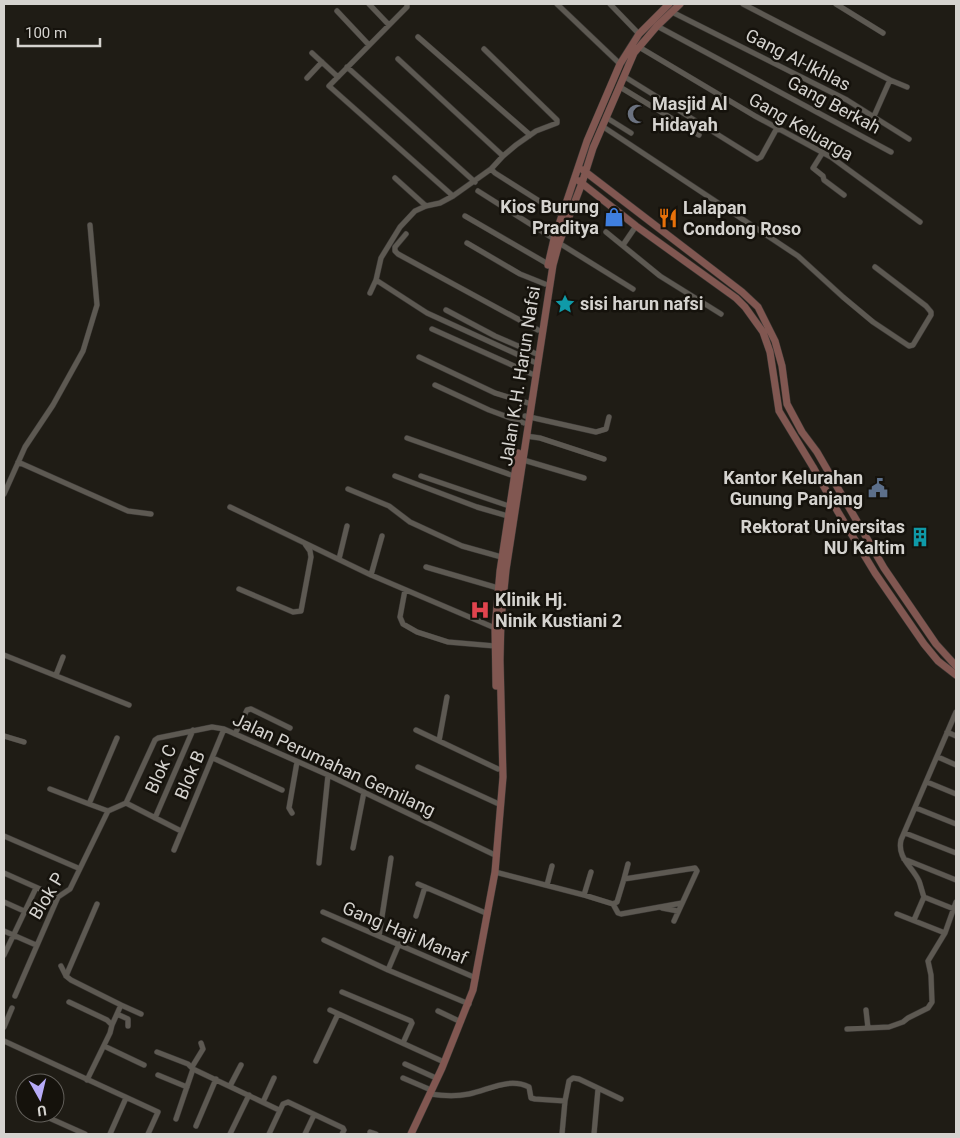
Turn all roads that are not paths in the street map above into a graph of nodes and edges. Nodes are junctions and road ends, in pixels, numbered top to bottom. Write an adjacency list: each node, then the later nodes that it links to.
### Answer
1 (369, 4): 11 (street)
2 (407, 4): 11 (street)
3 (557, 4): 22 (street)
4 (610, 4): 14 (street)
5 (669, 4): 14 (main road, Jalan K.H. Harun Nafsi)
6 (680, 4): 10 (main road, Jalan K.H. Harun Nafsi)
7 (743, 4): 27 (street)
8 (836, 4): 13 (street)
9 (337, 11): 16 (street)
10 (672, 12): 12 (main road, Jalan K.H. Harun Nafsi); 30 (street, Gang Al-Ikhlas)
11 (389, 25): 16 (street)
12 (658, 26): 17 (main road, Jalan K.H. Harun Nafsi); 39 (street, Gang Berkah)
13 (883, 33)
14 (639, 34): 22 (main road, Jalan K.H. Harun Nafsi)
15 (418, 37): 36 (street)
16 (369, 45): 23 (street)
17 (638, 47): 26 (main road, Jalan K.H. Harun Nafsi); 33 (street, Gang Keluarga)
18 (484, 49): 36 (street)
19 (312, 53): 21 (street)
20 (398, 59): 40 (street)
21 (322, 62): 24 (street); 25 (street)
22 (620, 64): 41 (main road, Jalan K.H. Harun Nafsi)
23 (347, 67): 24 (street); 46 (street)
24 (338, 77): 50 (street)
25 (308, 78)
26 (625, 78): 28 (main road, Jalan K.H. Harun Nafsi); 33 (street)
27 (890, 80): 29 (street); 30 (street)
28 (620, 86): 31 (main road, Jalan K.H. Harun Nafsi); 35 (street)
29 (907, 86)
30 (874, 116): 37 (street, Gang Al-Ikhlas)
31 (607, 118): 32 (main road, Jalan K.H. Harun Nafsi); 34 (street)
32 (602, 126): 43 (main road, Jalan K.H. Harun Nafsi); 63 (street)
33 (777, 128): 38 (street, Gang Keluarga)
34 (631, 133)
35 (699, 135)
36 (529, 136): 40 (street)
37 (909, 139)
38 (823, 152): 49 (street); 54 (street, Gang Keluarga)
39 (891, 152)
40 (503, 156): 42 (street)
41 (579, 167): 43 (main road); 45 (main road, Jalan K.H. Harun Nafsi)
42 (493, 170): 46 (street); 53 (street)
43 (586, 172): 47 (main road, Jalan K.H. Harun Nafsi); 101 (main road)
44 (395, 178): 51 (street)
45 (575, 178): 47 (main road); 53 (main road, Jalan K.H. Harun Nafsi)
46 (475, 182): 50 (street)
47 (582, 183): 53 (main road, Jalan K.H. Harun Nafsi); 56 (main road)
48 (478, 190): 59 (street)
49 (844, 195)
50 (453, 196): 51 (street)
51 (426, 206): 64 (street)
52 (465, 216): 62 (street)
53 (565, 217): 59 (main road, Jalan K.H. Harun Nafsi)
54 (920, 222)
55 (90, 225): 84 (street)
56 (636, 226): 61 (street); 102 (main road)
57 (606, 232): 61 (street)
58 (406, 234): 71 (street)
59 (556, 241): 62 (main road, Jalan K.H. Harun Nafsi); 66 (street); 72 (main road, Jalan K.H. Harun Nafsi)
60 (466, 243): 65 (street)
61 (623, 246): 69 (street)
62 (548, 264): 65 (main road, Jalan K.H. Harun Nafsi)
63 (875, 266)
64 (376, 280): 67 (street); 74 (street)
65 (544, 284): 71 (main road, Jalan K.H. Harun Nafsi)
66 (633, 289)
67 (370, 293)
68 (446, 310): 72 (street)
69 (721, 314)
70 (432, 329): 75 (street)
71 (538, 330): 72 (main road, Jalan K.H. Harun Nafsi)
72 (537, 355): 74 (main road, Jalan K.H. Harun Nafsi); 79 (main road, Jalan K.H. Harun Nafsi)
73 (420, 357): 77 (street)
74 (534, 362): 75 (main road, Jalan K.H. Harun Nafsi)
75 (532, 374): 77 (main road, Jalan K.H. Harun Nafsi)
76 (435, 385): 79 (street)
77 (528, 403): 79 (main road, Jalan K.H. Harun Nafsi)
78 (610, 417): 79 (street)
79 (526, 419): 80 (main road, Jalan K.H. Harun Nafsi); 82 (main road, Jalan K.H. Harun Nafsi)
80 (526, 436): 82 (main road, Jalan K.H. Harun Nafsi); 83 (street)
81 (407, 438): 87 (street)
82 (520, 459): 87 (main road, Jalan K.H. Harun Nafsi); 88 (street)
83 (604, 459)
84 (18, 462): 90 (street); 93 (street)
85 (395, 476): 94 (street)
86 (421, 476): 91 (street)
87 (517, 477): 91 (main road, Jalan K.H. Harun Nafsi); 94 (main road, Jalan K.H. Harun Nafsi)
88 (584, 478)
89 (348, 489): 98 (street)
90 (4, 494)
91 (509, 506): 94 (main road, Jalan K.H. Harun Nafsi)
92 (230, 507): 97 (street)
93 (151, 514)
94 (511, 517): 98 (main road, Jalan K.H. Harun Nafsi)
95 (347, 526): 99 (street)
96 (382, 536): 103 (street)
97 (305, 543): 99 (street); 105 (street)
98 (505, 558): 104 (main road, Jalan K.H. Harun Nafsi); 111 (main road, Jalan K.H. Harun Nafsi)
99 (338, 560): 103 (street)
100 (426, 567): 104 (street)
101 (884, 568): 102 (main road); 112 (main road)
102 (875, 573): 114 (main road)
103 (371, 575): 106 (street)
104 (498, 588): 107 (main road, Jalan K.H. Harun Nafsi)
105 (239, 589)
106 (405, 590): 107 (street); 108 (street)
107 (495, 628): 108 (main road, Jalan K.H. Harun Nafsi)
108 (495, 646): 111 (main road, Jalan K.H. Harun Nafsi)
109 (4, 655): 113 (street)
110 (63, 657): 113 (street)
111 (498, 660): 134 (main road, Jalan K.H. Harun Nafsi); 137 (main road, Jalan K.H. Harun Nafsi)
112 (956, 666)
113 (56, 675): 116 (street)
114 (956, 676)
115 (447, 697): 127 (street)
116 (129, 705)
117 (956, 712): 122 (street)
118 (290, 728): 123 (street)
119 (224, 729): 120 (street, Jalan Perumahan Gemilang); 123 (street, Jalan Perumahan Gemilang); 130 (street, Blok B)
120 (193, 730): 142 (street, Jalan Perumahan Gemilang); 148 (street, Blok C)
121 (416, 730): 127 (street)
122 (947, 732): 125 (street); 129 (street)
123 (235, 734): 131 (street, Jalan Perumahan Gemilang)
124 (4, 736): 128 (street)
125 (956, 736)
126 (117, 738): 143 (street)
127 (439, 741): 134 (street)
128 (24, 742)
129 (938, 756): 132 (street); 136 (street)
130 (213, 758): 139 (street); 150 (street, Blok B)
131 (294, 761): 135 (street, Jalan Perumahan Gemilang); 147 (street)
132 (956, 765)
133 (418, 767): 144 (street)
134 (498, 769): 137 (main road, Jalan K.H. Harun Nafsi)
135 (328, 775): 140 (street, Jalan Perumahan Gemilang); 159 (street)
136 (927, 782): 141 (street); 145 (street)
137 (501, 784): 144 (main road, Jalan K.H. Harun Nafsi)
138 (50, 789): 143 (street)
139 (282, 790)
140 (364, 792): 153 (street); 156 (street, Jalan Perumahan Gemilang)
141 (956, 794)
142 (126, 803): 146 (street); 148 (street)
143 (89, 804): 146 (street)
144 (501, 805): 156 (main road, Jalan K.H. Harun Nafsi)
145 (916, 808): 149 (street); 151 (street)
146 (108, 811): 162 (street, Blok P)
147 (292, 814)
148 (155, 818): 150 (street)
149 (956, 824)
150 (182, 831): 154 (street, Blok B)
151 (905, 833): 155 (street); 158 (street)
152 (4, 836): 162 (street)
153 (353, 848)
154 (174, 850)
155 (956, 853)
156 (496, 856): 163 (main road, Jalan K.H. Harun Nafsi)
157 (391, 858): 193 (street)
158 (904, 859): 167 (street); 174 (street)
159 (319, 863)
160 (628, 864): 166 (street)
161 (552, 866): 169 (street)
162 (78, 868): 173 (street, Blok P)
163 (495, 872): 169 (street); 185 (main road, Jalan K.H. Harun Nafsi)
164 (591, 872): 172 (street)
165 (4, 873): 171 (street)
166 (624, 879): 177 (street); 179 (street)
167 (956, 880)
168 (418, 884): 170 (street)
169 (547, 885): 172 (street)
170 (425, 887): 185 (street); 187 (street)
171 (36, 888): 173 (street); 182 (street)
172 (584, 894): 179 (street)
173 (58, 897): 196 (street, Blok P)
174 (924, 897): 181 (street); 188 (street)
175 (4, 902): 182 (street)
176 (956, 902): 181 (street)
177 (682, 903): 180 (street); 183 (street)
178 (97, 904): 200 (street)
179 (613, 904): 180 (street)
180 (658, 908): 183 (street)
181 (954, 909): 191 (street)
182 (24, 911): 192 (street)
183 (678, 911): 189 (street)
184 (323, 912): 193 (street, Gang Haji Manaf)
185 (488, 914): 201 (main road, Jalan K.H. Harun Nafsi)
186 (897, 914): 188 (street)
187 (416, 916)
188 (914, 920): 191 (street)
189 (674, 921)
190 (4, 931): 192 (street)
191 (945, 933): 218 (street)
192 (13, 935): 196 (street); 197 (street)
193 (379, 936): 195 (street, Gang Haji Manaf)
194 (324, 940): 199 (street)
195 (399, 944): 199 (street); 201 (street, Gang Haji Manaf)
196 (36, 945): 203 (street, Blok P)
197 (4, 955)
198 (61, 966): 200 (street)
199 (388, 970): 205 (street)
200 (66, 976): 206 (street)
201 (476, 978): 205 (main road, Jalan K.H. Harun Nafsi)
202 (342, 992): 222 (street)
203 (15, 996)
204 (69, 1002): 215 (street)
205 (468, 1004): 214 (main road, Jalan K.H. Harun Nafsi)
206 (121, 1005): 211 (street); 212 (street)
207 (12, 1008): 217 (street)
208 (330, 1010): 213 (street)
209 (866, 1010): 218 (street)
210 (438, 1011): 214 (street)
211 (118, 1014): 215 (street); 216 (street)
212 (141, 1014)
213 (338, 1014): 222 (street); 225 (street)
214 (461, 1022): 226 (main road, Jalan K.H. Harun Nafsi)
215 (112, 1025): 223 (street)
216 (128, 1026)
217 (4, 1027)
218 (868, 1028): 219 (street)
219 (847, 1029)
220 (4, 1041): 236 (street)
221 (201, 1043): 230 (street)
222 (403, 1043): 226 (street)
223 (104, 1046): 228 (street); 236 (street)
224 (157, 1052): 230 (street)
225 (316, 1061)
226 (444, 1062): 234 (main road, Jalan K.H. Harun Nafsi)
227 (405, 1064): 234 (street)
228 (144, 1065)
229 (240, 1065): 237 (street)
230 (194, 1070): 235 (street); 238 (street)
231 (158, 1075): 238 (street)
232 (274, 1078): 245 (street)
233 (403, 1078): 240 (street)
234 (436, 1078): 240 (main road, Jalan K.H. Harun Nafsi)
235 (216, 1079): 237 (street); 250 (street)
236 (87, 1080): 242 (street)
237 (230, 1086): 241 (street)
238 (187, 1087): 248 (street)
239 (598, 1089): 243 (street); 244 (street); 262 (street)
240 (430, 1092): 244 (street); 260 (main road, Jalan K.H. Harun Nafsi)
241 (249, 1095): 245 (street); 255 (street)
242 (126, 1098): 253 (street); 254 (street)
243 (621, 1100)
244 (565, 1101): 261 (street)
245 (263, 1102): 246 (street)
246 (279, 1110): 247 (street); 256 (street)
247 (314, 1115): 257 (street); 258 (street)
248 (176, 1119)
249 (60, 1123): 252 (street)
250 (196, 1126)
251 (370, 1132): 259 (street)
252 (85, 1134)
253 (110, 1134)
254 (148, 1134)
255 (230, 1134)
256 (269, 1134)
257 (305, 1134)
258 (342, 1134)
259 (376, 1134)
260 (411, 1134)
261 (562, 1134)
262 (594, 1134)

